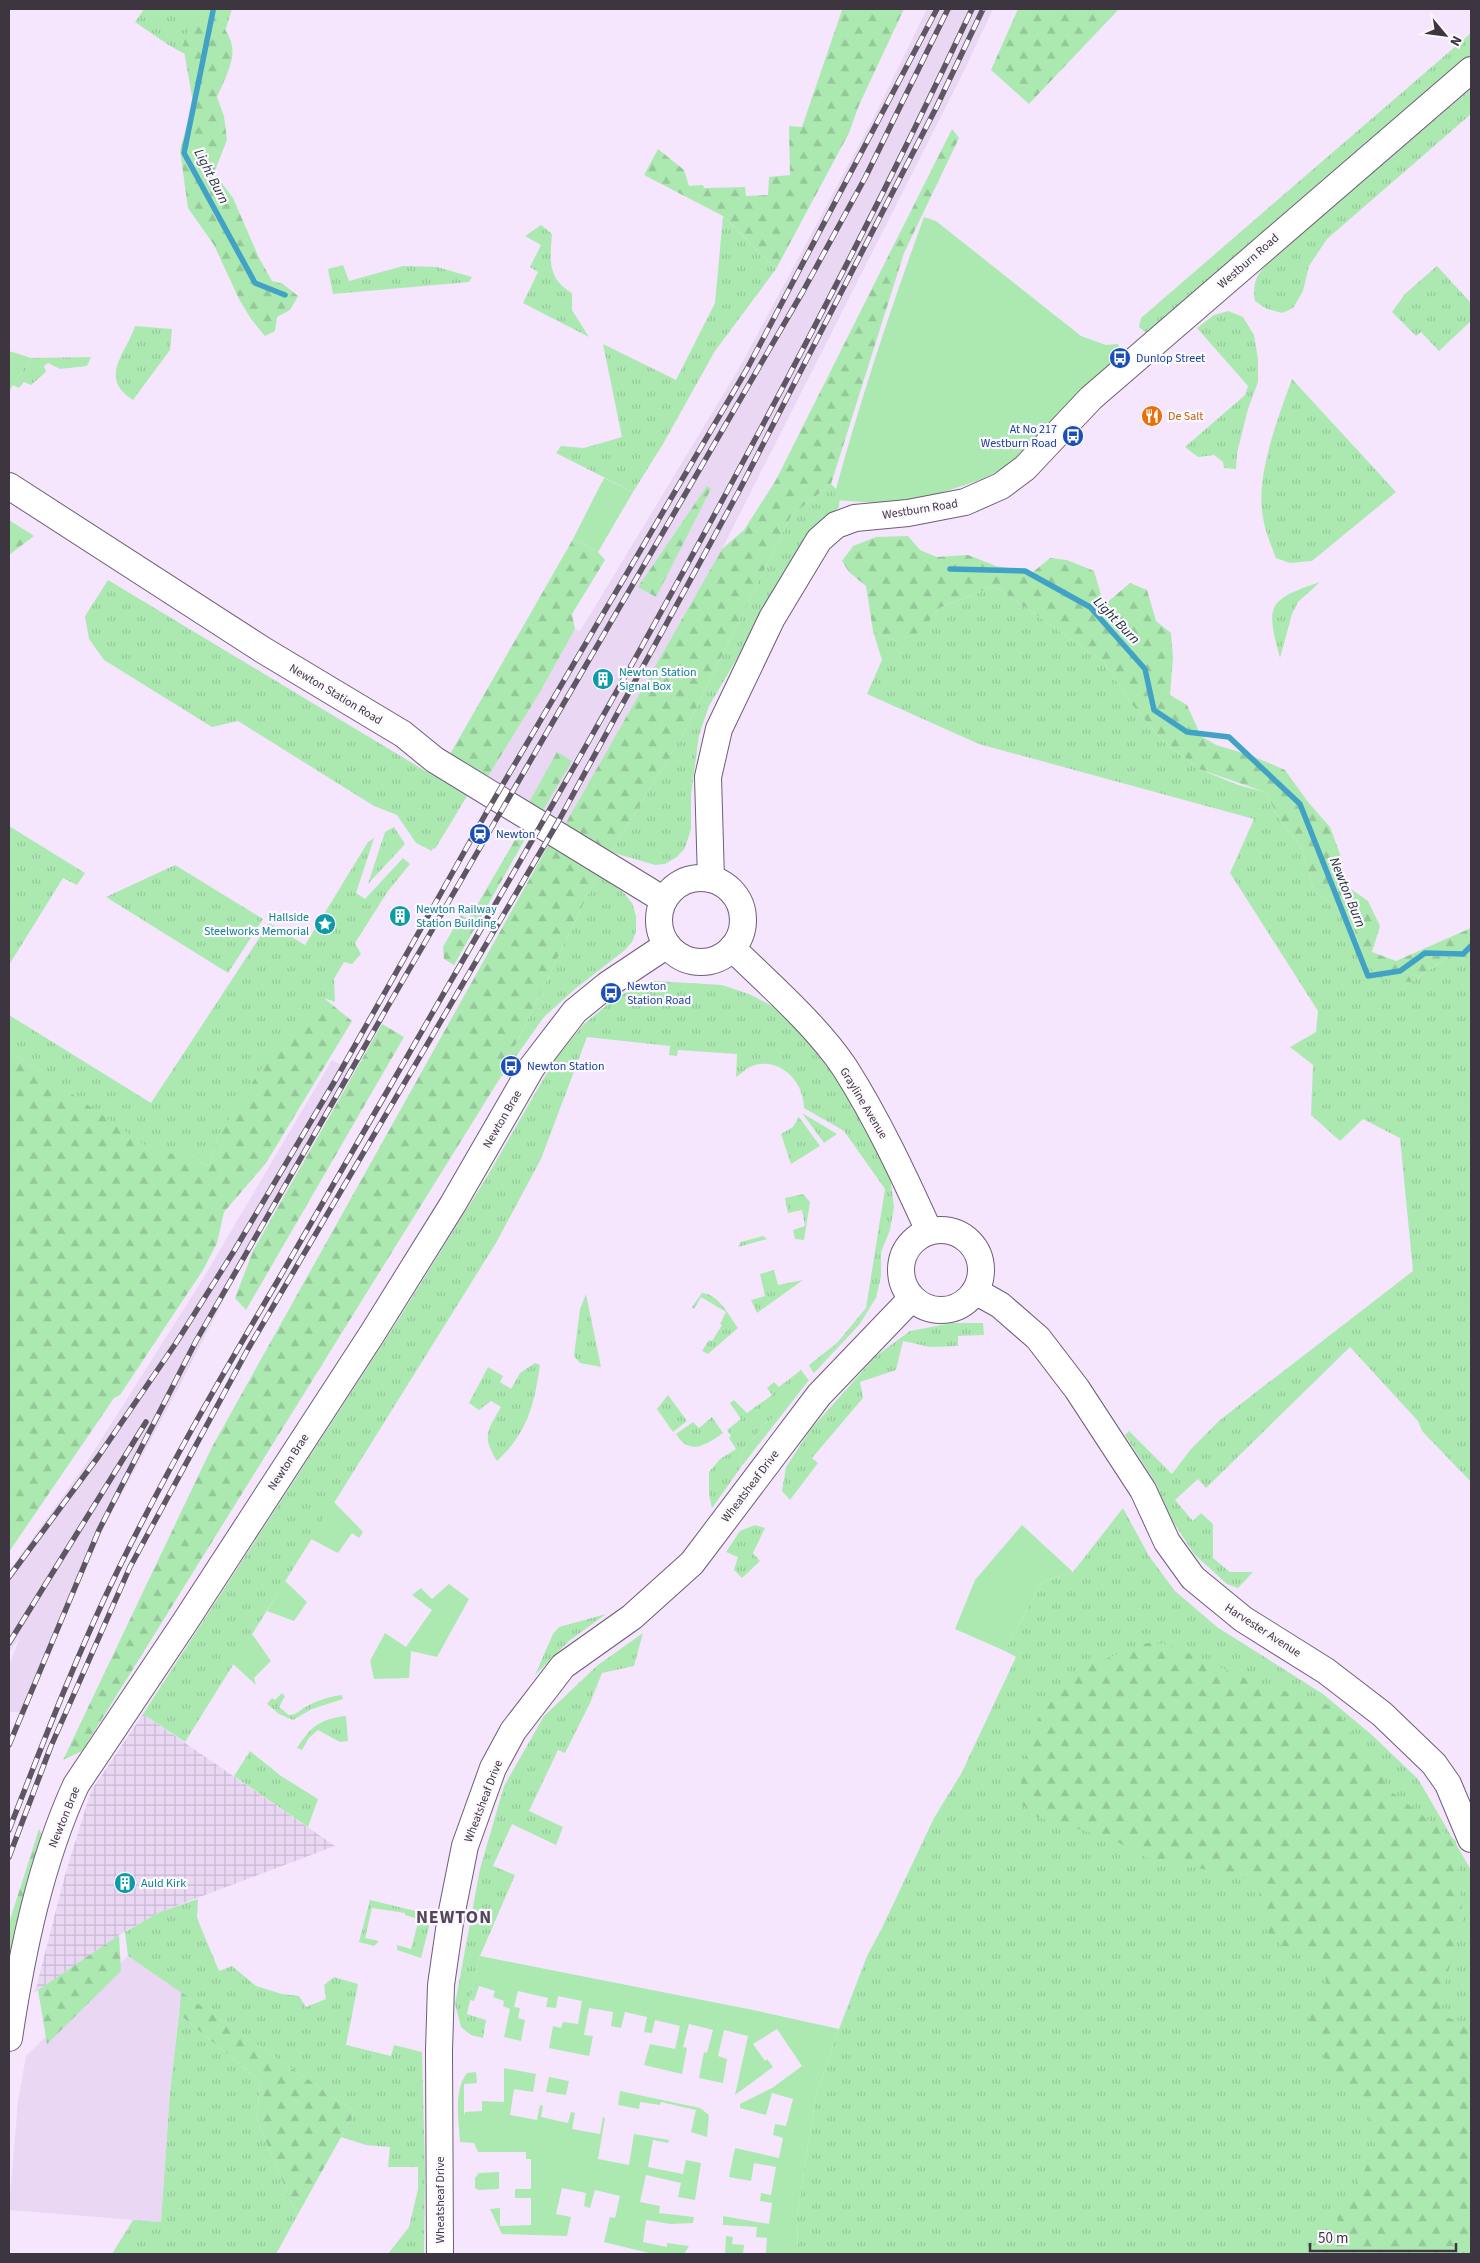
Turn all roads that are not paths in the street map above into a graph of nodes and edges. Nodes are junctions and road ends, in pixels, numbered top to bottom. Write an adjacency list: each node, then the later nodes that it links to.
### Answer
1 (1471, 70): 3 (street, Westburn Road)
2 (9, 486): 4 (street, Newton Station Road)
3 (711, 879): 4 (street); 6 (street)
4 (664, 900): 5 (street)
5 (667, 945): 6 (street); 11 (street, Newton Brae)
6 (732, 948): 7 (street, Grayline Avenue)
7 (929, 1231): 8 (street); 9 (street)
8 (975, 1291): 9 (street); 10 (street, Harvester Avenue)
9 (912, 1298): 12 (street, Wheatsheaf Drive)
10 (1471, 1839)
11 (9, 2038)
12 (440, 2254)

